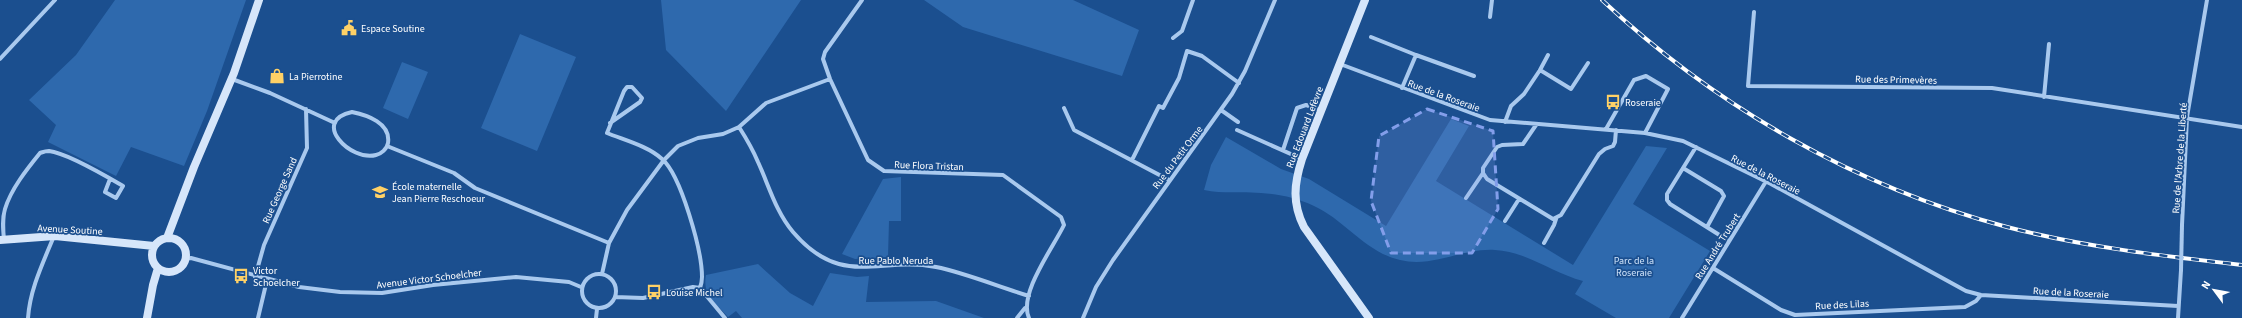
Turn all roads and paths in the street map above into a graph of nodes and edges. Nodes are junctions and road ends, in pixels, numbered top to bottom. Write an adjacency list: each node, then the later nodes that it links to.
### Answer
1 (55, 0): 16 (street)
2 (259, 0): 20 (street)
3 (862, 0): 22 (street, Rue Flora Tristan)
4 (1193, 0): 12 (street)
5 (1275, 0): 23 (street, Rue du Petit Orme)
6 (1365, 0): 18 (street, Rue Edouard Lefèvre)
7 (1492, 0): 10 (street)
8 (2207, 0): 30 (street, Rue de l'Arbre de la Liberté)
9 (1754, 12): 25 (street, Rue des Primevères)
10 (1490, 17)
11 (1371, 37): 14 (street)
12 (1173, 38)
13 (2049, 44): 25 (street)
14 (1416, 55): 21 (street); 24 (street)
15 (1548, 55): 19 (street)
16 (0, 59)
17 (1588, 63): 19 (street)
18 (1340, 64): 24 (street, Rue de la Roseraie); 29 (street, Rue Edouard Lefèvre)
19 (1540, 70): 32 (street)
20 (233, 76): 27 (street); 59 (street)
21 (1474, 76)
22 (830, 79): 36 (street); 75 (street, Rue Flora Tristan)
23 (1238, 82): 28 (street, Rue du Petit Orme); 47 (street)
24 (1402, 88): 32 (street, Rue de la Roseraie)
25 (2044, 97): 30 (street, Rue des Primevères)
26 (1064, 108): 47 (street)
27 (306, 109): 33 (street); 70 (street, Rue George Sand)
28 (1221, 110): 31 (street); 51 (street, Rue du Petit Orme)
29 (1322, 110): 44 (street); 45 (street, Rue Edouard Lefèvre)
30 (2187, 117): 37 (street, Rue des Primevères); 77 (street, Rue de l'Arbre de la Liberté, bridge)
31 (1238, 122)
32 (1505, 122): 35 (street, Rue de la Roseraie)
33 (335, 123): 42 (street); 42 (street)
34 (610, 123): 34 (street); 46 (street)
35 (1536, 125): 38 (street, Rue de la Roseraie); 49 (street)
36 (739, 127): 46 (street); 75 (street, Rue Pablo Neruda)
37 (2242, 127)
38 (1606, 129): 40 (street, Rue de la Roseraie); 41 (street)
39 (1237, 130): 44 (street)
40 (1616, 130): 41 (street, Rue de la Roseraie); 55 (street)
41 (1645, 133): 43 (street, Rue de la Roseraie)
42 (388, 146): 62 (street)
43 (1696, 147): 48 (street); 52 (street, Rue de la Roseraie)
44 (1282, 150): 45 (street)
45 (1302, 159): 88 (street, Rue Edouard Lefèvre)
46 (664, 160): 62 (street); 73 (street)
47 (1132, 160): 51 (street)
48 (1683, 168): 57 (street); 57 (street)
49 (1483, 173): 53 (street); 54 (street)
50 (110, 179): 50 (street); 60 (street)
51 (1169, 180): 87 (street, Rue du Petit Orme)
52 (1765, 183): 61 (street, Rue André Trubert); 74 (street, Rue de la Roseraie)
53 (1466, 198)
54 (1519, 199): 55 (street); 56 (street)
55 (1556, 219): 63 (street)
56 (1505, 221)
57 (1707, 227): 61 (street)
58 (54, 236): 60 (street, Avenue Soutine); 64 (street, Avenue Soutine); 80 (street)
59 (167, 238): 65 (street); 66 (street)
60 (2, 240)
61 (1729, 241): 68 (street, Rue André Trubert)
62 (609, 243): 69 (street)
63 (1544, 243)
64 (139, 246): 65 (street, Avenue Soutine); 67 (street)
65 (154, 246): 67 (street)
66 (185, 259): 67 (street); 70 (street, Avenue Victor Schoelcher)
67 (156, 265): 81 (street)
68 (1712, 268): 74 (street, Rue des Lilas); 89 (street, Rue André Trubert)
69 (602, 274): 72 (street); 76 (street)
70 (255, 276): 71 (street, Avenue Victor Schoelcher)
71 (268, 280): 72 (street, Avenue Victor Schoelcher); 82 (street)
72 (581, 287): 79 (street)
73 (700, 288): 76 (street); 84 (street)
74 (1981, 295): 77 (street, Rue de la Roseraie)
75 (1029, 296): 78 (street, Rue Flora Tristan)
76 (615, 297): 79 (street)
77 (2178, 306): 90 (street, Rue de l'Arbre de la Liberté)
78 (1025, 308): 85 (street, Rue Flora Tristan); 86 (street)
79 (597, 309): 83 (street)
80 (28, 318)
81 (147, 318)
82 (258, 318)
83 (596, 318)
84 (725, 318)
85 (1017, 318)
86 (1029, 318)
87 (1083, 318)
88 (1369, 318)
89 (1682, 318)
90 (2178, 318)

